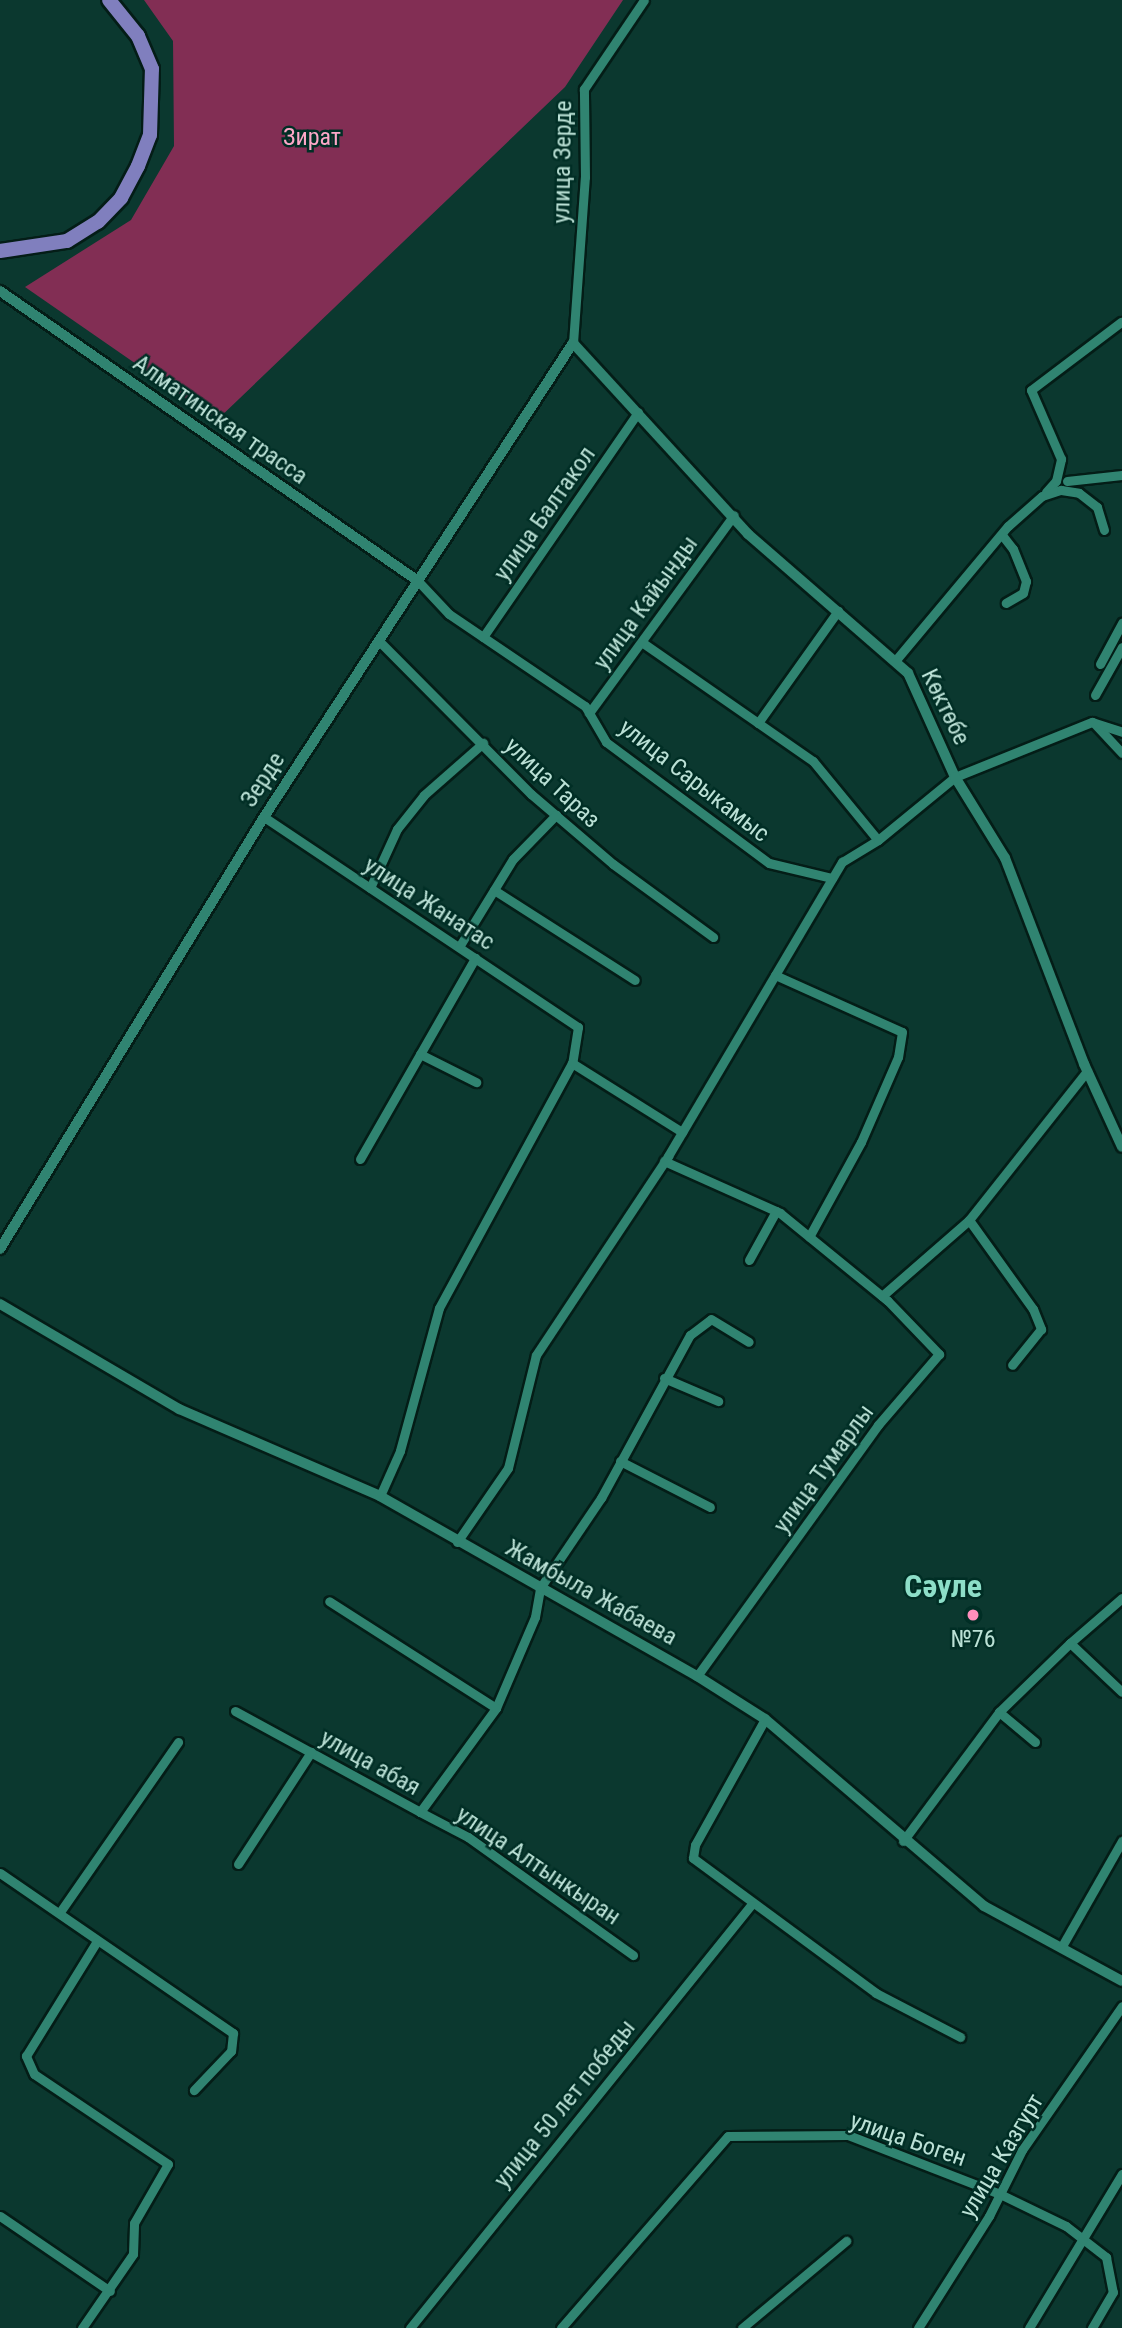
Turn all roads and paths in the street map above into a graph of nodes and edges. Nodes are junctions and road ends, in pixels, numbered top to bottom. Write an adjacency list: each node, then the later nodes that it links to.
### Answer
1 (109, 0): 3 (highway)
2 (644, 0): 6 (street, улица Зерде)
3 (0, 251)
4 (0, 291): 14 (street, Алматинская трасса)
5 (1121, 322): 10 (street)
6 (573, 343): 7 (street, Көктөбе); 14 (street, Зерде)
7 (638, 412): 11 (street, Көктөбе); 18 (street, улица Балтакол)
8 (1122, 475): 9 (street)
9 (1067, 481)
10 (1042, 496): 12 (street); 13 (street)
11 (734, 515): 16 (street, Көктөбе); 20 (street, улица Кайынды)
12 (1104, 530)
13 (1002, 535): 15 (street); 22 (street)
14 (418, 581): 18 (street, улица Сарыкамыс); 19 (street, Зерде)
15 (1006, 603)
16 (838, 611): 22 (street, Көктөбе); 27 (street)
17 (1122, 623): 23 (street)
18 (483, 637): 25 (street, улица Сарыкамыс)
19 (379, 641): 29 (street, улица Тараз); 33 (street, Зерде)
20 (643, 643): 25 (street, улица Кайынды); 27 (street)
21 (1122, 647): 24 (street)
22 (895, 661): 31 (street, Көктөбе)
23 (1100, 664)
24 (1095, 695)
25 (589, 713): 35 (street, улица Сарыкамыс)
26 (1093, 722): 28 (street); 30 (street); 31 (street)
27 (758, 723): 34 (street)
28 (1122, 732)
29 (483, 743): 32 (street, улица Тараз); 36 (street)
30 (1120, 749)
31 (955, 777): 34 (street); 45 (street, Көктөбе)
32 (556, 815): 37 (street); 38 (street, улица Тараз)
33 (264, 817): 36 (street, улица Жанатас); 54 (street, Зерде)
34 (877, 841): 35 (street)
35 (832, 878): 41 (street)
36 (370, 888): 39 (street, улица Жанатас)
37 (494, 890): 39 (street); 42 (street)
38 (713, 937)
39 (458, 947): 40 (street, улица Жанатас)
40 (475, 958): 43 (street); 44 (street, улица Жанатас)
41 (775, 975): 47 (street); 53 (street)
42 (635, 980)
43 (420, 1054): 46 (street); 49 (street)
44 (572, 1063): 47 (street); 63 (street)
45 (1087, 1071): 48 (street, Көктөбе); 52 (street)
46 (476, 1082)
47 (682, 1132): 50 (street)
48 (1122, 1147)
49 (360, 1159)
50 (664, 1161): 51 (street, улица Тумарлы); 65 (street)
51 (776, 1211): 53 (street, улица Тумарлы); 55 (street)
52 (969, 1220): 56 (street); 59 (street)
53 (809, 1237): 56 (street, улица Тумарлы)
54 (0, 1249)
55 (749, 1260)
56 (882, 1296): 70 (street, улица Тумарлы)
57 (0, 1304): 63 (street, Жамбыла Жабаева)
58 (749, 1342): 60 (street)
59 (1012, 1365)
60 (664, 1378): 61 (street); 62 (street)
61 (718, 1401)
62 (620, 1461): 64 (street); 66 (street)
63 (380, 1496): 65 (street, Жамбыла Жабаева)
64 (710, 1507)
65 (457, 1542): 66 (street, Жамбыла Жабаева)
66 (540, 1588): 70 (street, Жамбыла Жабаева); 72 (street, улица абая)
67 (1122, 1598): 69 (street)
68 (329, 1601): 72 (street)
69 (1070, 1643): 71 (street); 74 (street)
70 (697, 1675): 75 (street, Жамбыла Жабаева)
71 (1122, 1692)
72 (496, 1708): 79 (street, улица абая)
73 (235, 1711): 78 (street, улица абая)
74 (999, 1712): 77 (street); 81 (street)
75 (765, 1719): 81 (street, Жамбыла Жабаева); 84 (street)
76 (178, 1742): 85 (street)
77 (1035, 1742)
78 (311, 1752): 79 (street, улица абая); 82 (street)
79 (420, 1812): 88 (street, улица Алтынкыран)
80 (1122, 1840): 87 (street)
81 (903, 1841): 87 (street, Жамбыла Жабаева)
82 (237, 1864)
83 (0, 1873): 85 (street)
84 (751, 1905): 91 (street); 100 (street, улица 50 лет победы)
85 (60, 1912): 86 (street)
86 (97, 1941): 92 (street); 98 (street)
87 (1062, 1946): 89 (street, Жамбыла Жабаева)
88 (634, 1955)
89 (1122, 1981)
90 (1122, 2006): 94 (street, улица Казгурт)
91 (960, 2037)
92 (194, 2090)
93 (1122, 2174): 97 (street)
94 (1000, 2194): 97 (street, улица Боген); 101 (street, улица Боген); 103 (street, улица Казгурт)
95 (0, 2216): 98 (street)
96 (846, 2241): 102 (street)
97 (1082, 2242): 104 (street); 105 (street, улица Боген)
98 (110, 2291): 99 (street)
99 (82, 2328)
100 (410, 2328)
101 (561, 2328)
102 (742, 2328)
103 (918, 2328)
104 (1029, 2328)
105 (1092, 2328)

